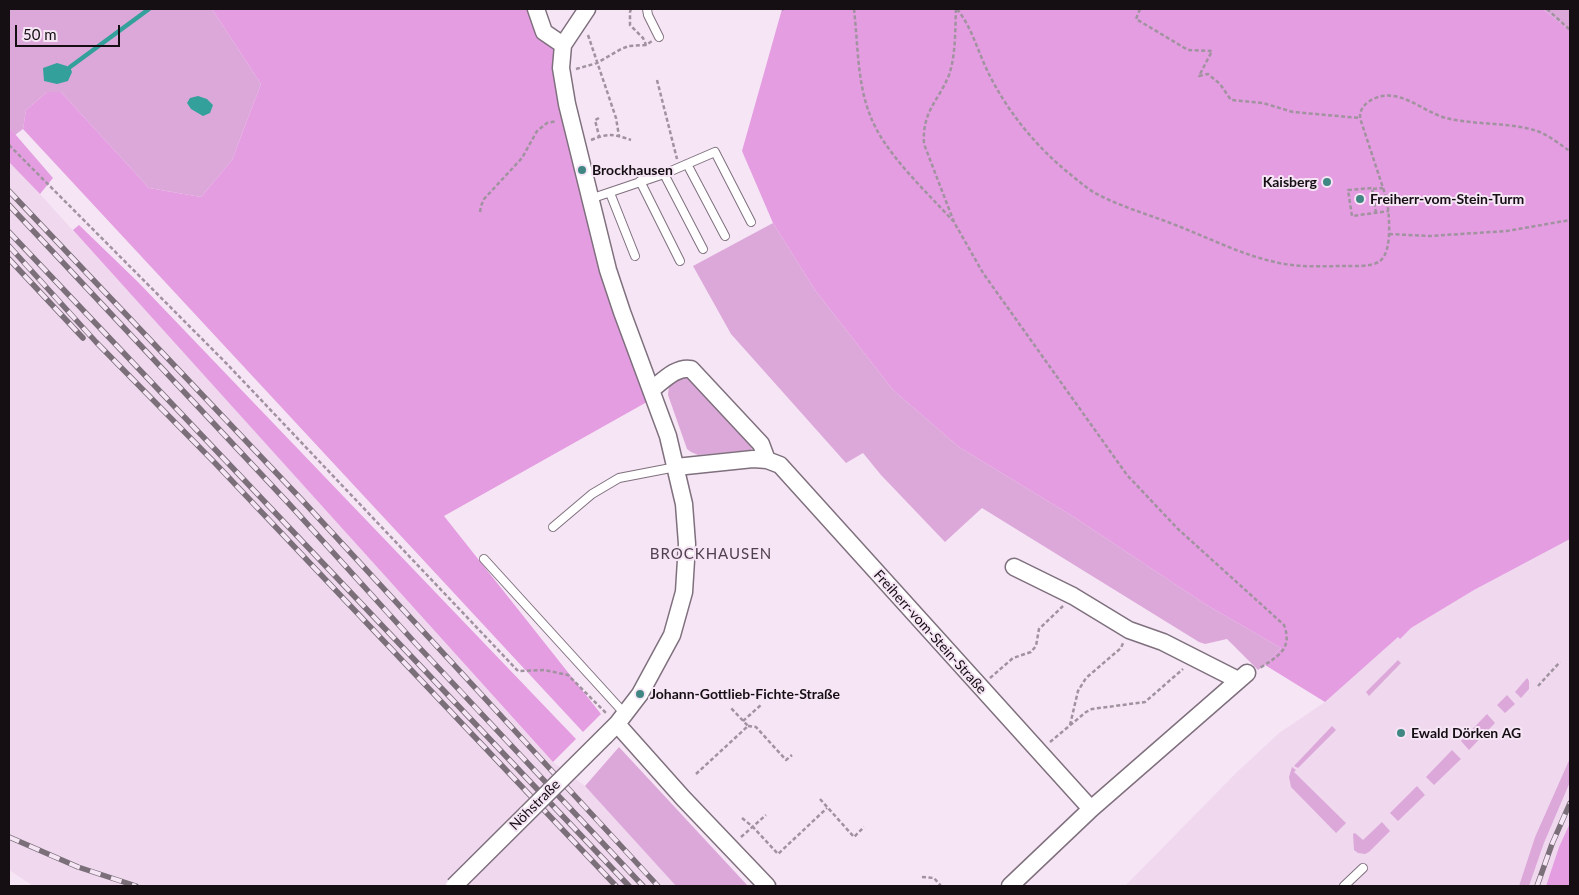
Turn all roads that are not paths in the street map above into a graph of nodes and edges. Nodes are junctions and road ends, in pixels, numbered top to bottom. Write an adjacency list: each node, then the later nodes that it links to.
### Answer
1 (536, 9): 5 (street)
2 (647, 9): 4 (lane)
3 (584, 13): 5 (street)
4 (659, 37)
5 (563, 45): 10 (street)
6 (687, 164): 7 (lane); 11 (lane); 12 (lane)
7 (664, 174): 8 (lane); 13 (lane)
8 (640, 181): 9 (lane); 15 (lane)
9 (610, 193): 10 (lane); 14 (lane)
10 (590, 199): 16 (street)
11 (751, 222)
12 (725, 236)
13 (703, 249)
14 (635, 256)
15 (680, 261)
16 (651, 390): 17 (street, Freiherr-vom-Stein-Straße); 18 (street)
17 (767, 460): 18 (street); 23 (street, Freiherr-vom-Stein-Straße)
18 (676, 467): 19 (lane); 22 (street)
19 (553, 527)
20 (484, 559): 22 (lane)
21 (1014, 567): 23 (street)
22 (621, 719): 25 (street, Nöhstraße, bridge); 26 (street)
23 (1090, 809): 27 (street)
24 (1363, 868): 28 (lane)
25 (454, 886)
26 (767, 886)
27 (1010, 886)
28 (1344, 886)

